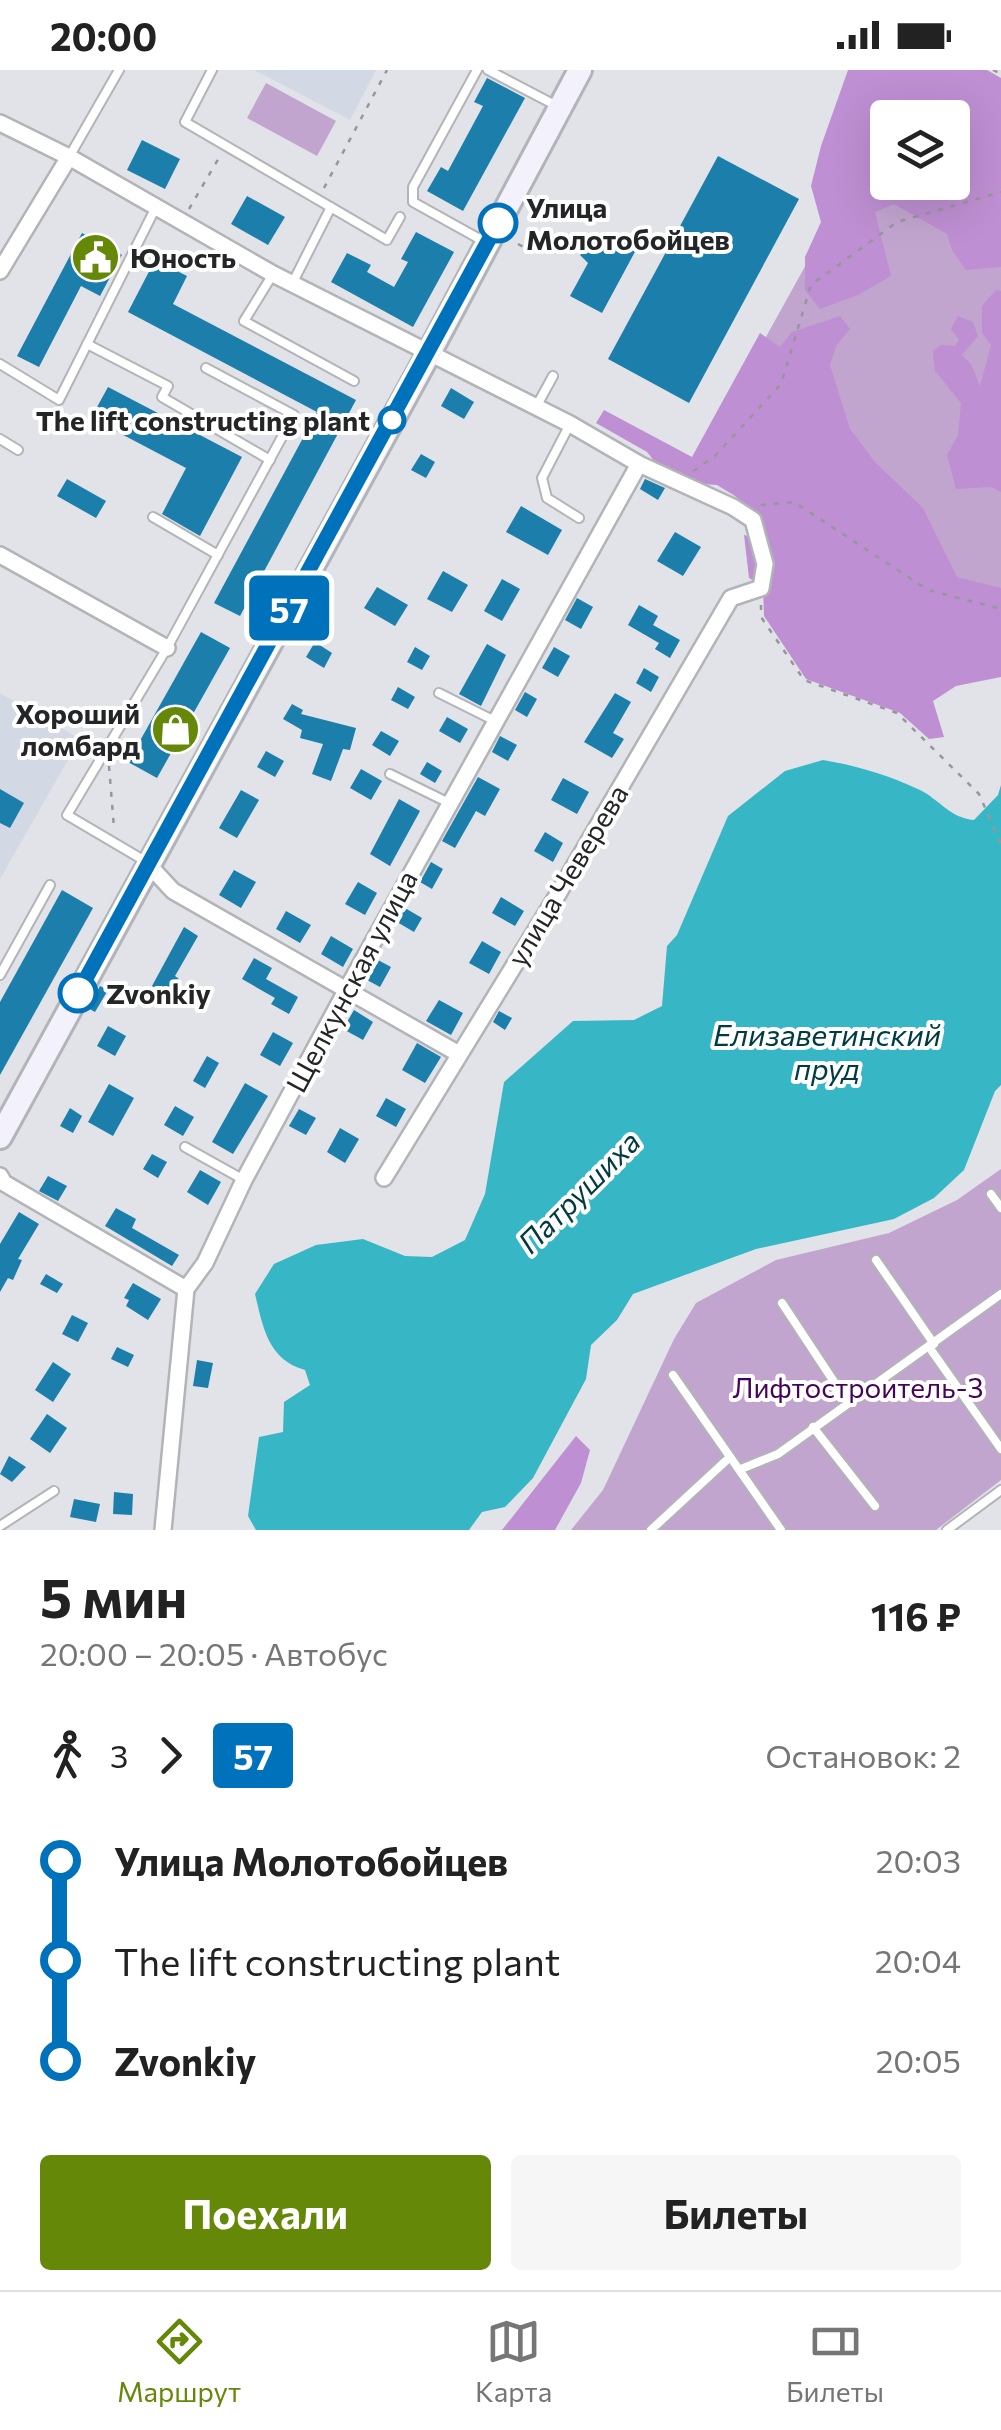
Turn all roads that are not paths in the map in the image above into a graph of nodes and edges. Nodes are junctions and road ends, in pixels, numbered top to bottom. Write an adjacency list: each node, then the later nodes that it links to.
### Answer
1 (119, 70): 8 (lane)
2 (212, 70): 10 (lane)
3 (476, 70): 12 (lane)
4 (488, 70): 6 (lane)
5 (580, 70): 6 (main road)
6 (559, 107): 12 (main road)
7 (0, 123): 8 (street)
8 (69, 157): 9 (street); 13 (street)
9 (156, 207): 14 (street); 16 (lane)
10 (331, 207): 11 (lane); 15 (lane)
11 (400, 216)
12 (487, 244): 17 (main road)
13 (0, 271)
14 (273, 274): 15 (street); 21 (lane)
15 (292, 284): 17 (street)
16 (87, 344): 18 (lane); 26 (lane)
17 (428, 355): 22 (street); 37 (main road)
18 (0, 364)
19 (206, 368): 26 (lane)
20 (553, 376): 22 (lane)
21 (354, 381)
22 (536, 407): 23 (street)
23 (570, 424): 27 (street); 29 (lane)
24 (0, 439): 25 (lane)
25 (18, 450)
26 (270, 460): 31 (lane)
27 (640, 464): 34 (street, Щелкунская улица); 41 (street, улица Чеверева)
28 (152, 517): 31 (lane)
29 (579, 518)
30 (0, 555): 32 (street)
31 (218, 555): 32 (lane)
32 (167, 648): 37 (lane)
33 (440, 693): 34 (lane)
34 (495, 721): 36 (street, Щелкунская улица)
35 (390, 774): 36 (lane)
36 (449, 802): 40 (street, Щелкунская улица)
37 (148, 864): 40 (street); 42 (main road)
38 (50, 885): 39 (lane)
39 (0, 975)
40 (347, 989): 41 (street); 46 (street, Щелкунская улица)
41 (459, 1054): 45 (street, улица Чеверева)
42 (0, 1137)
43 (185, 1147): 46 (lane)
44 (0, 1176): 50 (street)
45 (384, 1178)
46 (244, 1180): 50 (street, Щелкунская улица)
47 (991, 1194): 48 (lane)
48 (1001, 1208)
49 (876, 1260): 53 (lane)
50 (186, 1289): 64 (street, Щелкунская улица)
51 (1001, 1294): 53 (lane)
52 (782, 1303): 55 (lane)
53 (932, 1346): 55 (lane); 57 (lane)
54 (673, 1375): 58 (lane)
55 (848, 1404): 56 (lane)
56 (813, 1428): 59 (lane); 62 (lane)
57 (1001, 1448)
58 (730, 1457): 59 (lane); 65 (lane)
59 (741, 1469): 66 (lane)
60 (1001, 1490): 67 (lane)
61 (54, 1491): 63 (lane)
62 (875, 1506)
63 (0, 1526)
64 (163, 1530)
65 (651, 1530)
66 (781, 1530)
67 (947, 1530)

